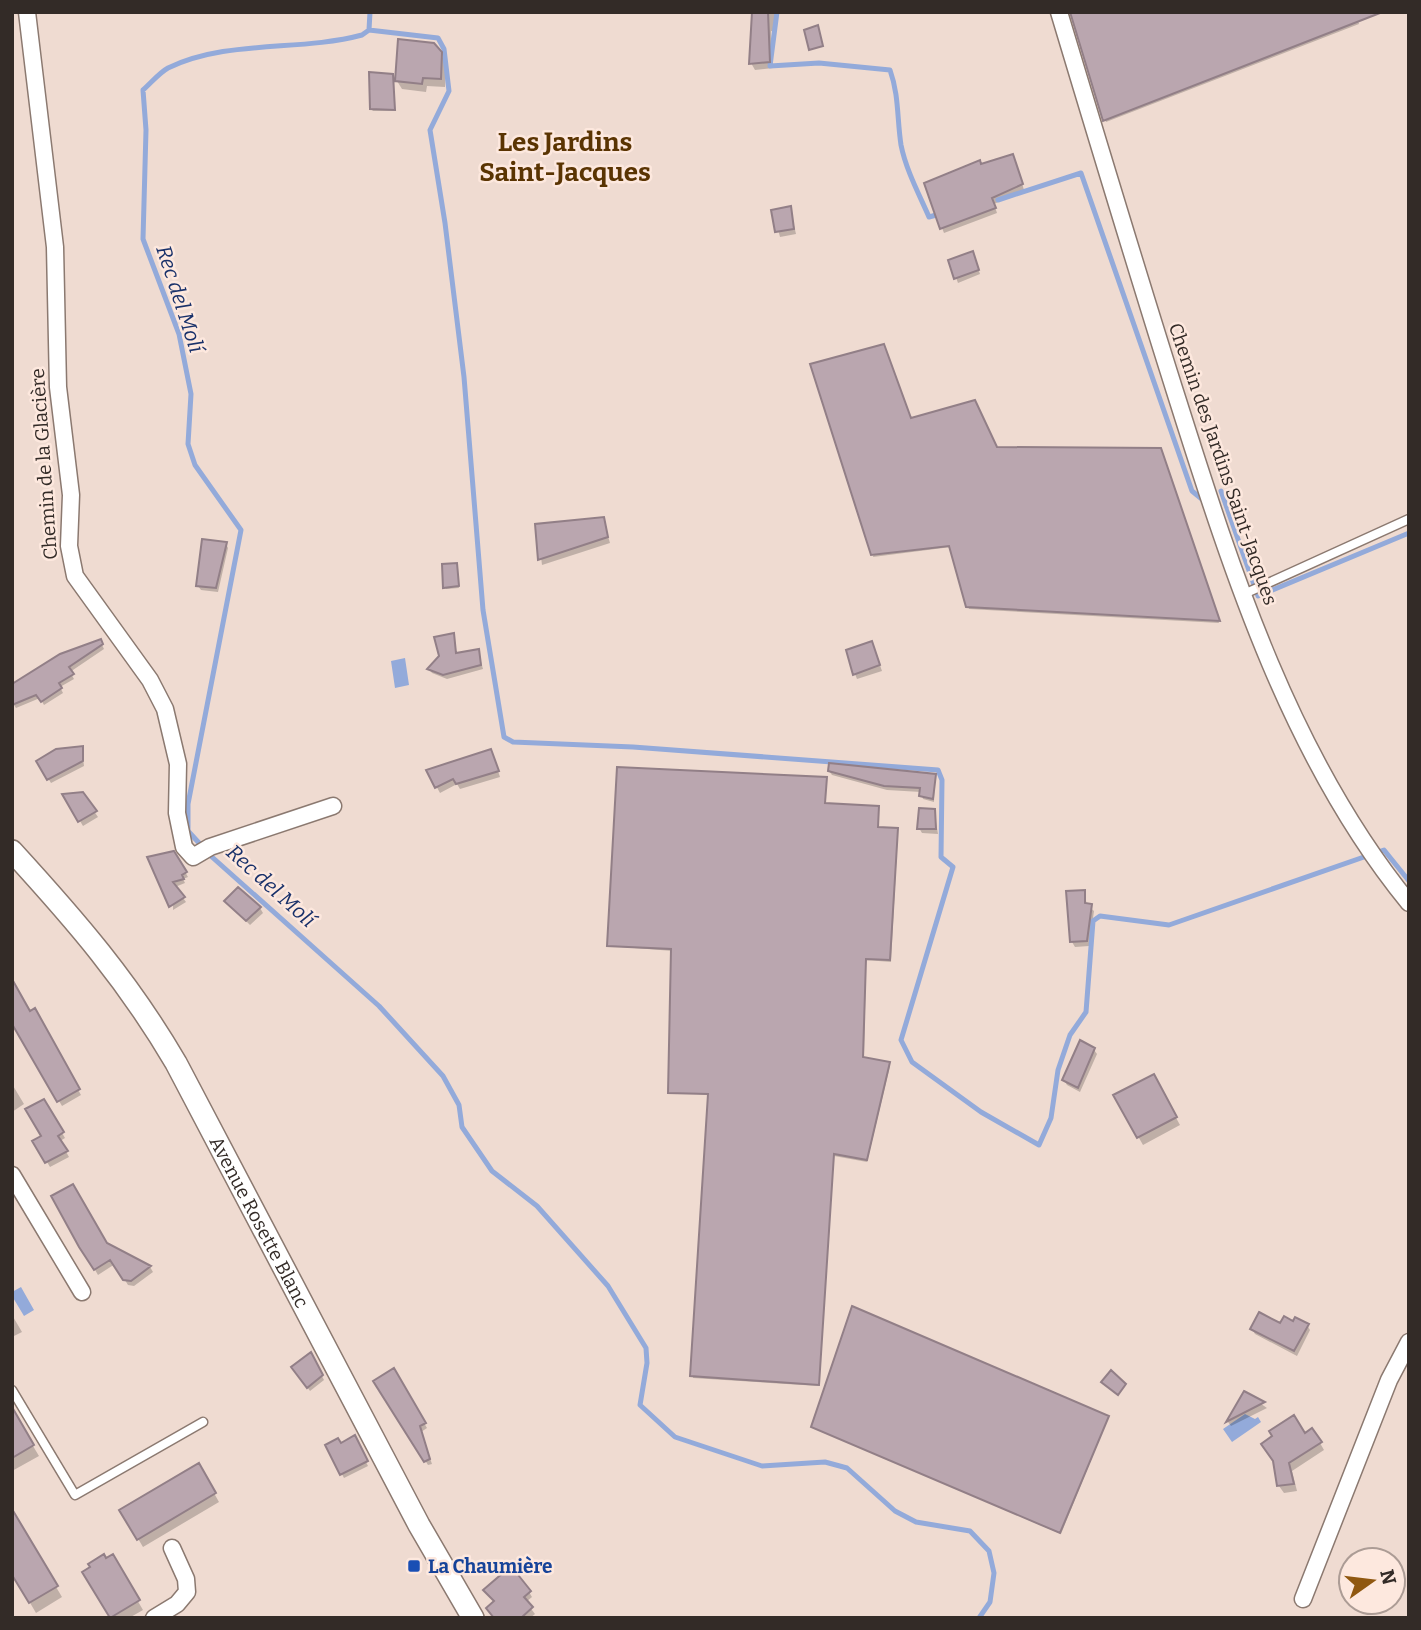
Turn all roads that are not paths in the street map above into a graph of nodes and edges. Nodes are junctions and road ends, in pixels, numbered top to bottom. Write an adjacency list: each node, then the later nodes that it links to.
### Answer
1 (27, 12): 5 (street, Chemin de la Glacière)
2 (1059, 12): 4 (street, Chemin des Jardins Saint-Jacques)
3 (1409, 519): 4 (lane)
4 (1249, 592): 7 (street, Chemin des Jardins Saint-Jacques)
5 (333, 806)
6 (12, 851): 16 (main road, Avenue Rosette Blanc)
7 (1409, 903)
8 (12, 1174): 9 (street)
9 (82, 1292)
10 (1409, 1342): 14 (street)
11 (12, 1390): 12 (lane)
12 (203, 1422)
13 (172, 1548): 15 (street)
14 (1303, 1599)
15 (154, 1618)
16 (473, 1618)

